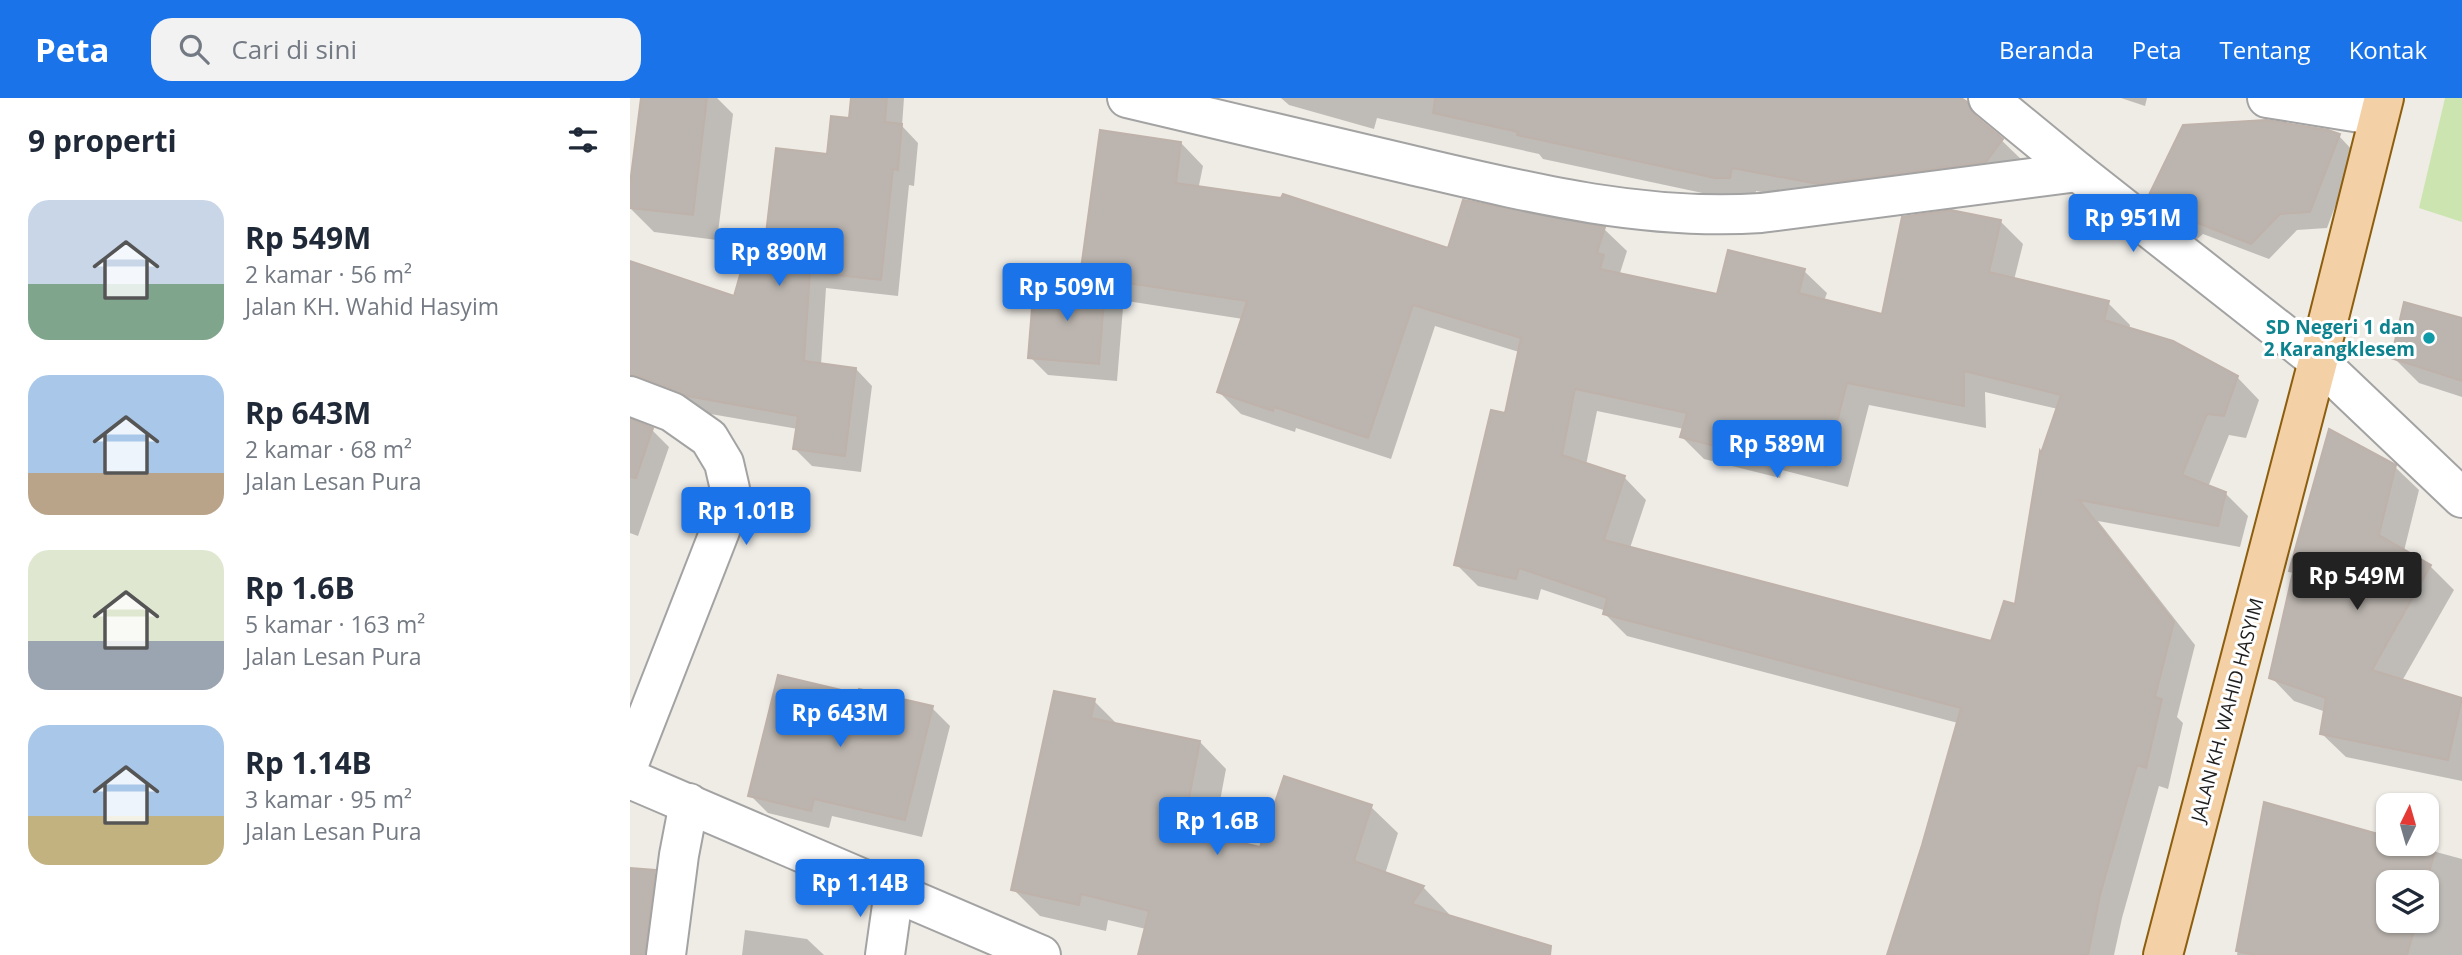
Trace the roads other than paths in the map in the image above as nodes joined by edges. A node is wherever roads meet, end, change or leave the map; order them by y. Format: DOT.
graph roads {
  1 [pos="1127,98"];
  2 [pos="1987,98"];
  3 [pos="2267,98"];
  4 [pos="2381,107"];
  5 [pos="2078,172"];
  6 [pos="2318,360"];
  7 [pos="630,396"];
  8 [pos="2462,498"];
  9 [pos="630,761"];
  10 [pos="630,779"];
  11 [pos="689,803"];
  12 [pos="894,891"];
  13 [pos="666,955"];
  14 [pos="885,955"];
  15 [pos="1041,955"];
  16 [pos="2163,955"];
  1 -- 5 [label="street"];
  2 -- 5 [label="street"];
  3 -- 4 [label="street"];
  4 -- 6 [label="main road, JALAN KH. WAHID HASYIM"];
  5 -- 6 [label="street"];
  6 -- 8 [label="street"];
  6 -- 16 [label="main road, JALAN KH. WAHID HASYIM"];
  7 -- 9 [label="street"];
  10 -- 11 [label="street"];
  11 -- 12 [label="street"];
  11 -- 13 [label="street"];
  12 -- 14 [label="street"];
  12 -- 15 [label="street"];
}
